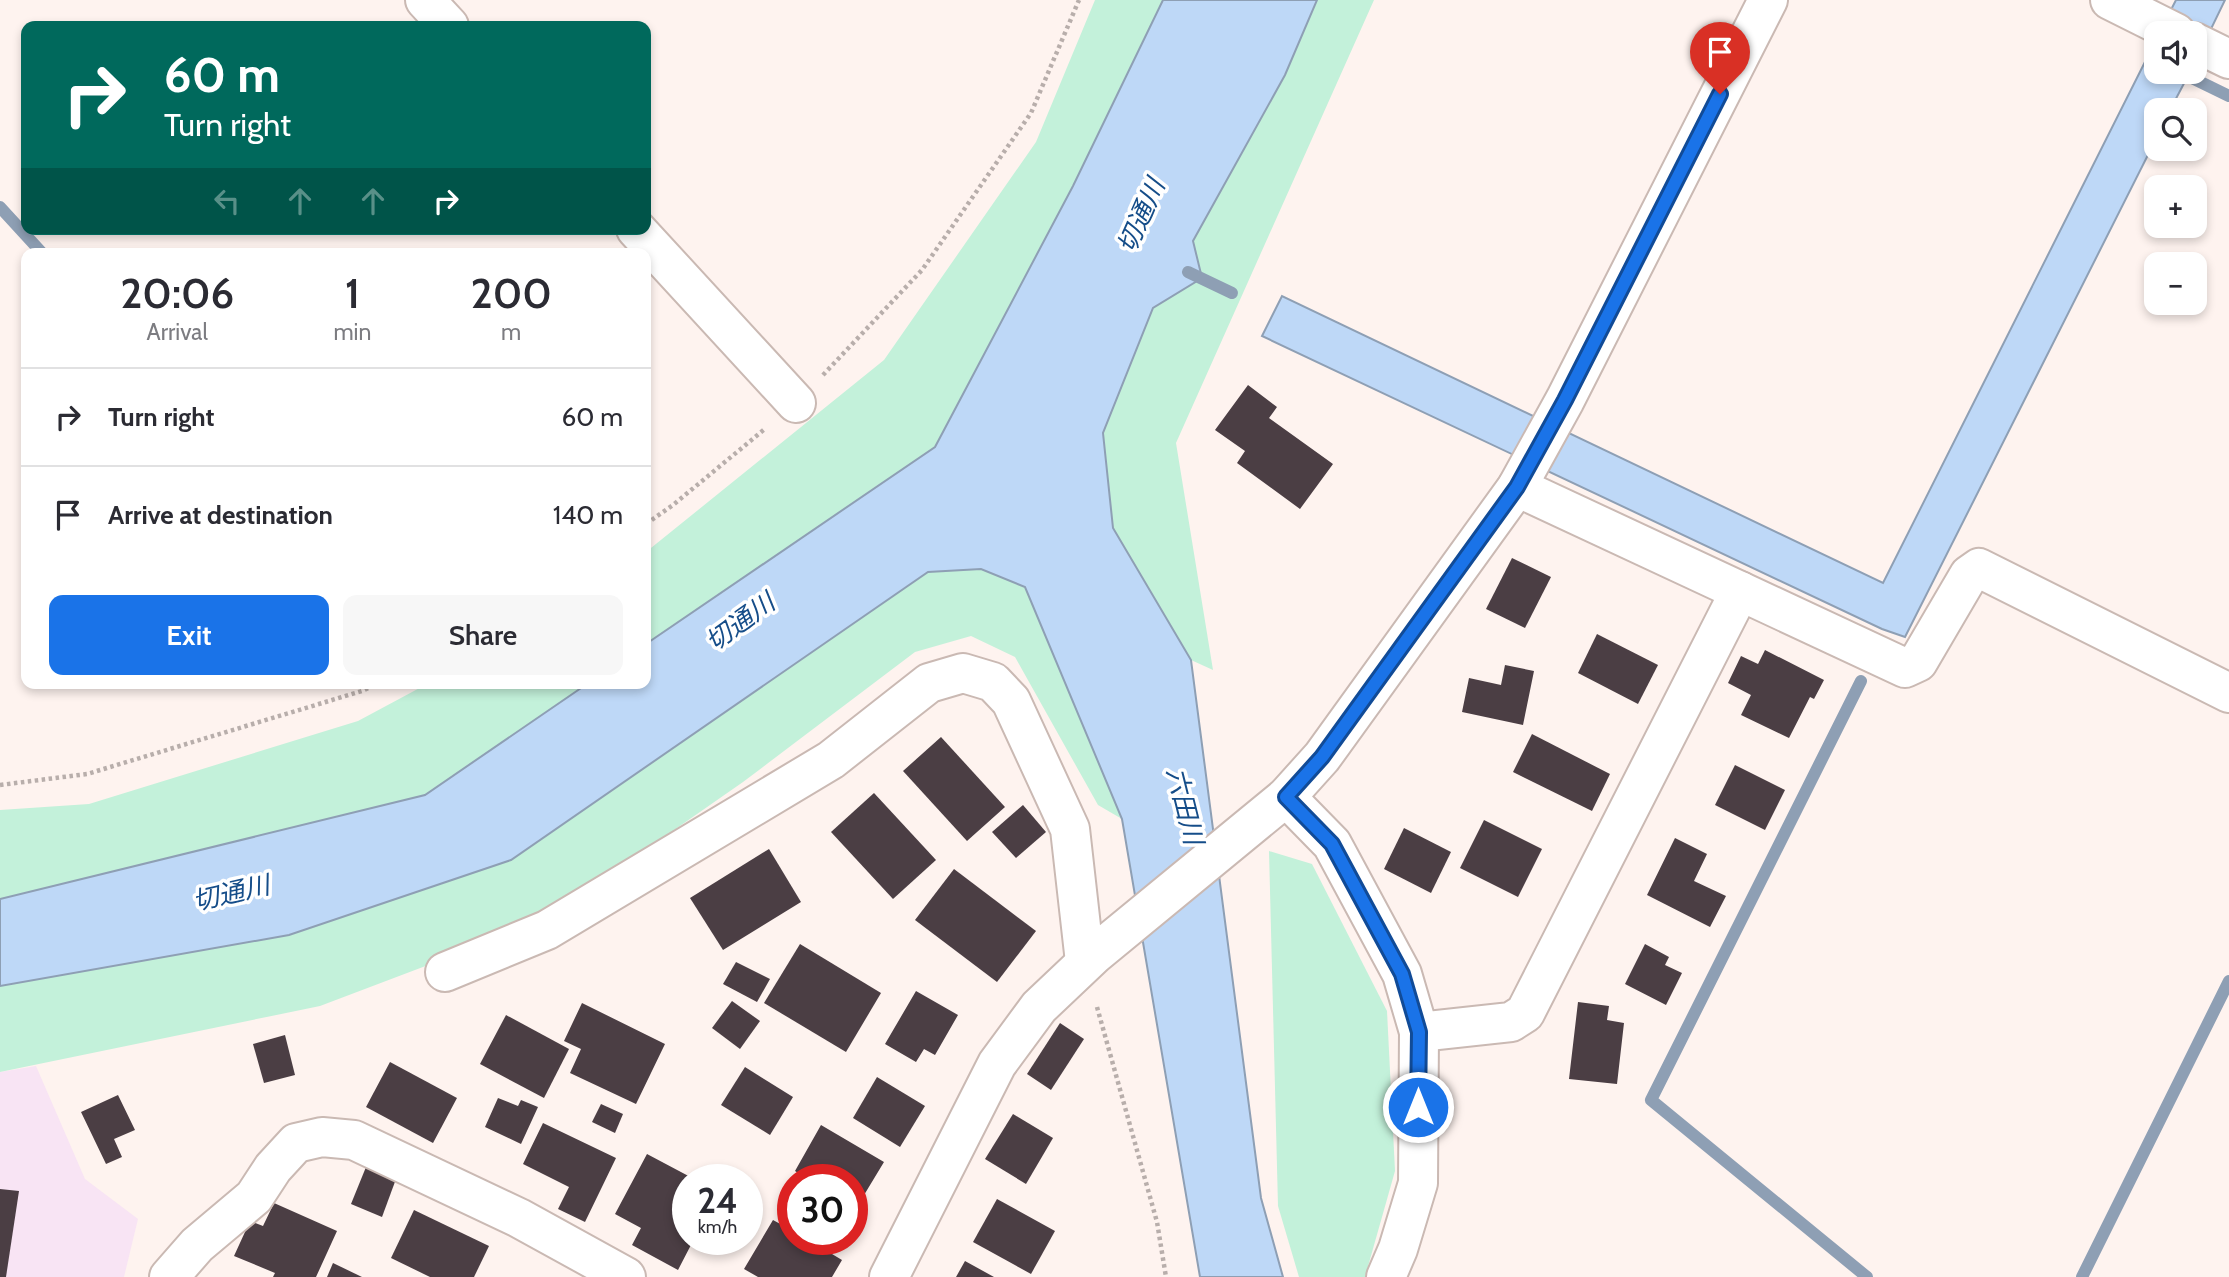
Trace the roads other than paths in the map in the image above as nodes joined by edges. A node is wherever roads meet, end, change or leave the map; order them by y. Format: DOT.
graph roads {
  1 [pos="425,0"];
  2 [pos="1768,0"];
  3 [pos="2110,0"];
  4 [pos="444,21"];
  5 [pos="2152,21"];
  6 [pos="642,235"];
  7 [pos="796,403"];
  8 [pos="1521,480"];
  9 [pos="1740,590"];
  10 [pos="2229,693"];
  11 [pos="1274,807"];
  12 [pos="1090,958"];
  13 [pos="445,972"];
  14 [pos="1419,1032"];
  15 [pos="169,1277"];
  16 [pos="626,1277"];
  17 [pos="890,1277"];
  18 [pos="1386,1277"];
  1 -- 4 [label="street"];
  2 -- 8 [label="street"];
  3 -- 5 [label="street"];
  6 -- 7 [label="street"];
  8 -- 9 [label="street"];
  8 -- 11 [label="street"];
  9 -- 10 [label="street"];
  9 -- 14 [label="street"];
  11 -- 12 [label="street"];
  11 -- 14 [label="street"];
  12 -- 13 [label="street"];
  12 -- 17 [label="street"];
  14 -- 18 [label="street"];
  15 -- 16 [label="street"];
}
